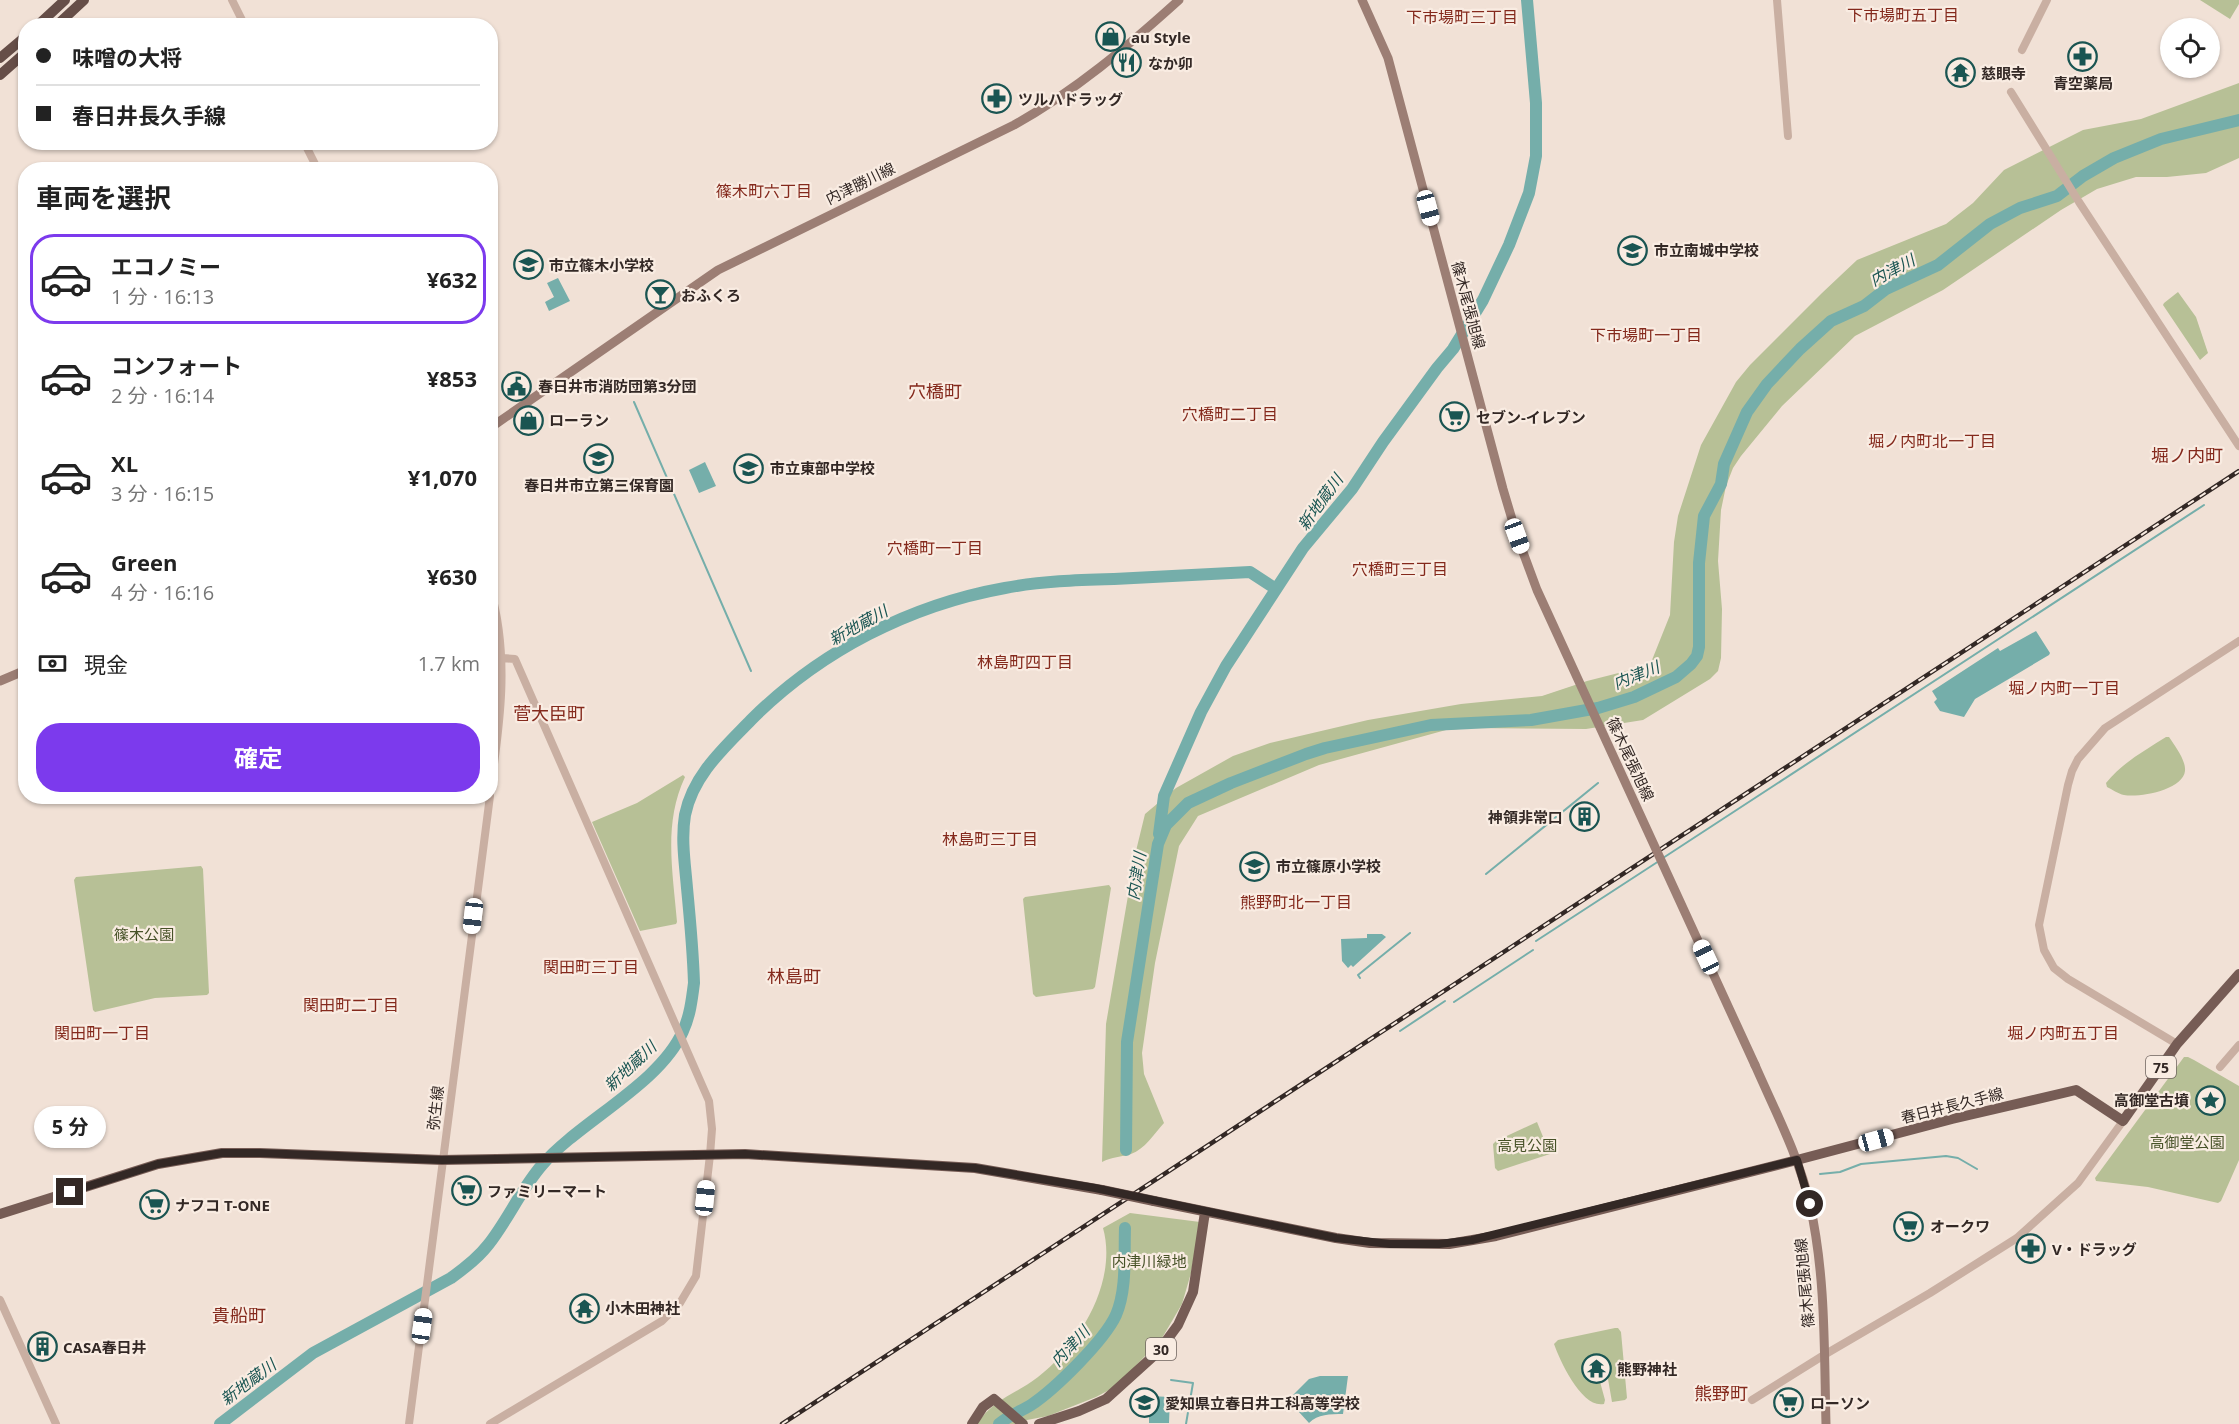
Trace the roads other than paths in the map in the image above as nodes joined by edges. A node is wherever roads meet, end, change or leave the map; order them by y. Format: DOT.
graph roads {
  1 [pos="65,0"];
  2 [pos="84,0"];
  3 [pos="232,0"];
  4 [pos="1179,0"];
  5 [pos="1362,0"];
  6 [pos="1777,0"];
  7 [pos="2047,0"];
  8 [pos="46,18"];
  9 [pos="65,18"];
  10 [pos="240,18"];
  11 [pos="18,43"];
  12 [pos="2022,50"];
  13 [pos="0,58"];
  14 [pos="18,59"];
  15 [pos="0,75"];
  16 [pos="2011,92"];
  17 [pos="1788,136"];
  18 [pos="498,422"];
  19 [pos="2239,447"];
  20 [pos="498,630"];
  21 [pos="2239,641"];
  22 [pos="502,658"];
  23 [pos="18,673"];
  24 [pos="0,681"];
  25 [pos="498,730"];
  26 [pos="489,804"];
  27 [pos="2239,974"];
  28 [pos="2177,1044"];
  29 [pos="2239,1045"];
  30 [pos="2220,1068"];
  31 [pos="2122,1121"];
  32 [pos="710,1155"];
  33 [pos="442,1160"];
  34 [pos="1797,1160"];
  35 [pos="1205,1212"];
  36 [pos="0,1214"];
  37 [pos="0,1300"];
  38 [pos="1824,1355"];
  39 [pos="1752,1400"];
  40 [pos="56,1424"];
  41 [pos="409,1424"];
  42 [pos="490,1424"];
  43 [pos="972,1424"];
  44 [pos="1023,1424"];
  45 [pos="1039,1424"];
  46 [pos="1826,1424"];
  1 -- 8 [label="highway"];
  2 -- 9 [label="highway"];
  3 -- 10 [label="street"];
  4 -- 18 [label="main road, 内津勝川線"];
  5 -- 34 [label="main road, 篠木尾張旭線, bridge"];
  6 -- 17 [label="street"];
  7 -- 12 [label="street"];
  11 -- 13 [label="highway"];
  14 -- 15 [label="highway"];
  16 -- 19 [label="street"];
  20 -- 22 [label="street"];
  21 -- 28 [label="street"];
  22 -- 25 [label="street"];
  22 -- 32 [label="street"];
  23 -- 24 [label="main road"];
  26 -- 33 [label="street, 弥生線"];
  27 -- 28 [label="main road, 75"];
  28 -- 31 [label="main road, 75"];
  29 -- 30 [label="street"];
  31 -- 34 [label="main road, 春日井長久手線"];
  31 -- 38 [label="street"];
  32 -- 33 [label="main road, 春日井長久手線"];
  32 -- 35 [label="main road, 春日井長久手線, bridge"];
  32 -- 42 [label="street"];
  33 -- 36 [label="main road, 春日井長久手線"];
  33 -- 41 [label="street, 弥生線"];
  34 -- 35 [label="main road, 春日井長久手線"];
  34 -- 38 [label="main road, 篠木尾張旭線"];
  35 -- 45 [label="main road, 30"];
  37 -- 40 [label="street"];
  38 -- 39 [label="street"];
  38 -- 46 [label="main road, 篠木尾張旭線"];
  43 -- 44 [label="main road"];
}
